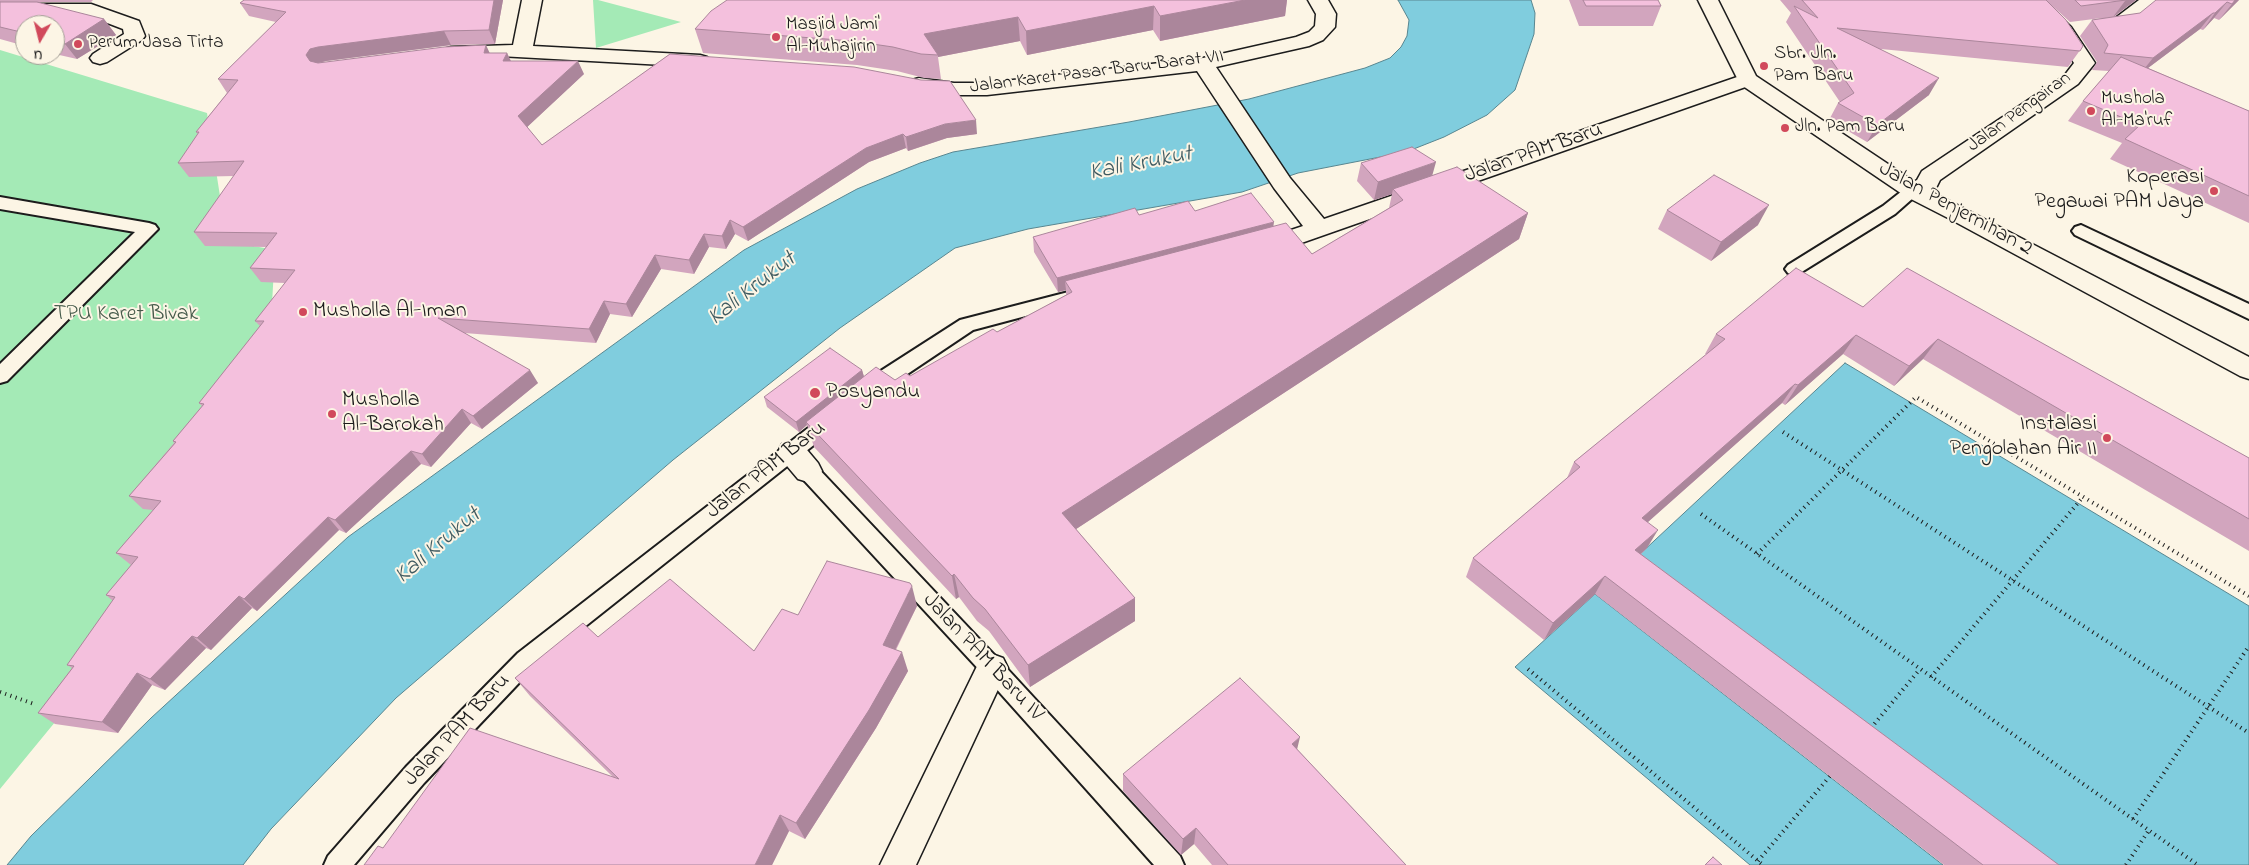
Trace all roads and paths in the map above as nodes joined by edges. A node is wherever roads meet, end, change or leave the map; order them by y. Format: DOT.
graph roads {
  1 [pos="532,0"];
  2 [pos="1318,0"];
  3 [pos="1708,0"];
  4 [pos="2032,0"];
  5 [pos="2152,0"];
  6 [pos="98,5"];
  7 [pos="0,10"];
  8 [pos="2064,32"];
  9 [pos="701,40"];
  10 [pos="522,51"];
  11 [pos="433,56"];
  12 [pos="100,58"];
  13 [pos="683,60"];
  14 [pos="722,63"];
  15 [pos="1202,64"];
  16 [pos="897,79"];
  17 [pos="1747,80"];
  18 [pos="1913,191"];
  19 [pos="0,203"];
  20 [pos="1319,229"];
  21 [pos="2081,231"];
  22 [pos="1281,242"];
  23 [pos="1794,269"];
  24 [pos="1100,290"];
  25 [pos="2249,312"];
  26 [pos="2249,369"];
  27 [pos="0,376"];
  28 [pos="1783,432"];
  29 [pos="800,461"];
  30 [pos="1842,470"];
  31 [pos="2083,497"];
  32 [pos="1701,514"];
  33 [pos="1757,554"];
  34 [pos="2012,580"];
  35 [pos="2249,596"];
  36 [pos="2249,646"];
  37 [pos="992,668"];
  38 [pos="1528,668"];
  39 [pos="1920,669"];
  40 [pos="1931,677"];
  41 [pos="0,692"];
  42 [pos="34,704"];
  43 [pos="2208,707"];
  44 [pos="1870,729"];
  45 [pos="2249,733"];
  46 [pos="1830,776"];
  47 [pos="2133,819"];
  48 [pos="2149,830"];
  49 [pos="1758,861"];
  50 [pos="337,865"];
  51 [pos="898,865"];
  52 [pos="1171,865"];
  53 [pos="1763,865"];
  54 [pos="2126,865"];
  55 [pos="2198,865"];
  1 -- 10 [label="street"];
  2 -- 15 [label="street, Jalan Karet Pasar Baru Barat VII"];
  3 -- 17 [label="street"];
  4 -- 8 [label="street, Jalan Pengairan"];
  5 -- 8 [label="street"];
  6 -- 7 [label="street"];
  6 -- 12 [label="street"];
  8 -- 18 [label="street, Jalan Pengairan"];
  9 -- 13 [label="street"];
  10 -- 11 [label="street"];
  10 -- 13 [label="street"];
  13 -- 14 [label="street"];
  15 -- 16 [label="street, Jalan Karet Pasar Baru Barat VII"];
  15 -- 20 [label="street"];
  17 -- 18 [label="street, Jalan Penjernihan 2"];
  17 -- 20 [label="street, Jalan PAM Baru"];
  18 -- 23 [label="lane"];
  18 -- 26 [label="street, Jalan Penjernihan 2"];
  19 -- 27 [label="lane"];
  20 -- 22 [label="street, Jalan PAM Baru"];
  21 -- 25 [label="lane"];
  24 -- 29 [label="lane, Jalan PAM Baru"];
  28 -- 30 [label="path"];
  29 -- 37 [label="lane, Jalan PAM Baru IV"];
  29 -- 50 [label="lane, Jalan PAM Baru"];
  30 -- 31 [label="path"];
  30 -- 33 [label="path"];
  30 -- 34 [label="path"];
  31 -- 34 [label="path"];
  31 -- 35 [label="path"];
  32 -- 33 [label="path"];
  33 -- 39 [label="path"];
  34 -- 40 [label="path"];
  34 -- 43 [label="path"];
  36 -- 43 [label="path"];
  37 -- 51 [label="street"];
  37 -- 52 [label="lane, Jalan PAM Baru IV"];
  38 -- 49 [label="path"];
  39 -- 40 [label="path"];
  39 -- 44 [label="path"];
  40 -- 47 [label="path"];
  41 -- 42 [label="path"];
  43 -- 45 [label="path"];
  43 -- 47 [label="path"];
  46 -- 49 [label="path"];
  47 -- 48 [label="path"];
  48 -- 54 [label="path"];
  48 -- 55 [label="path"];
  49 -- 53 [label="path"];
}
